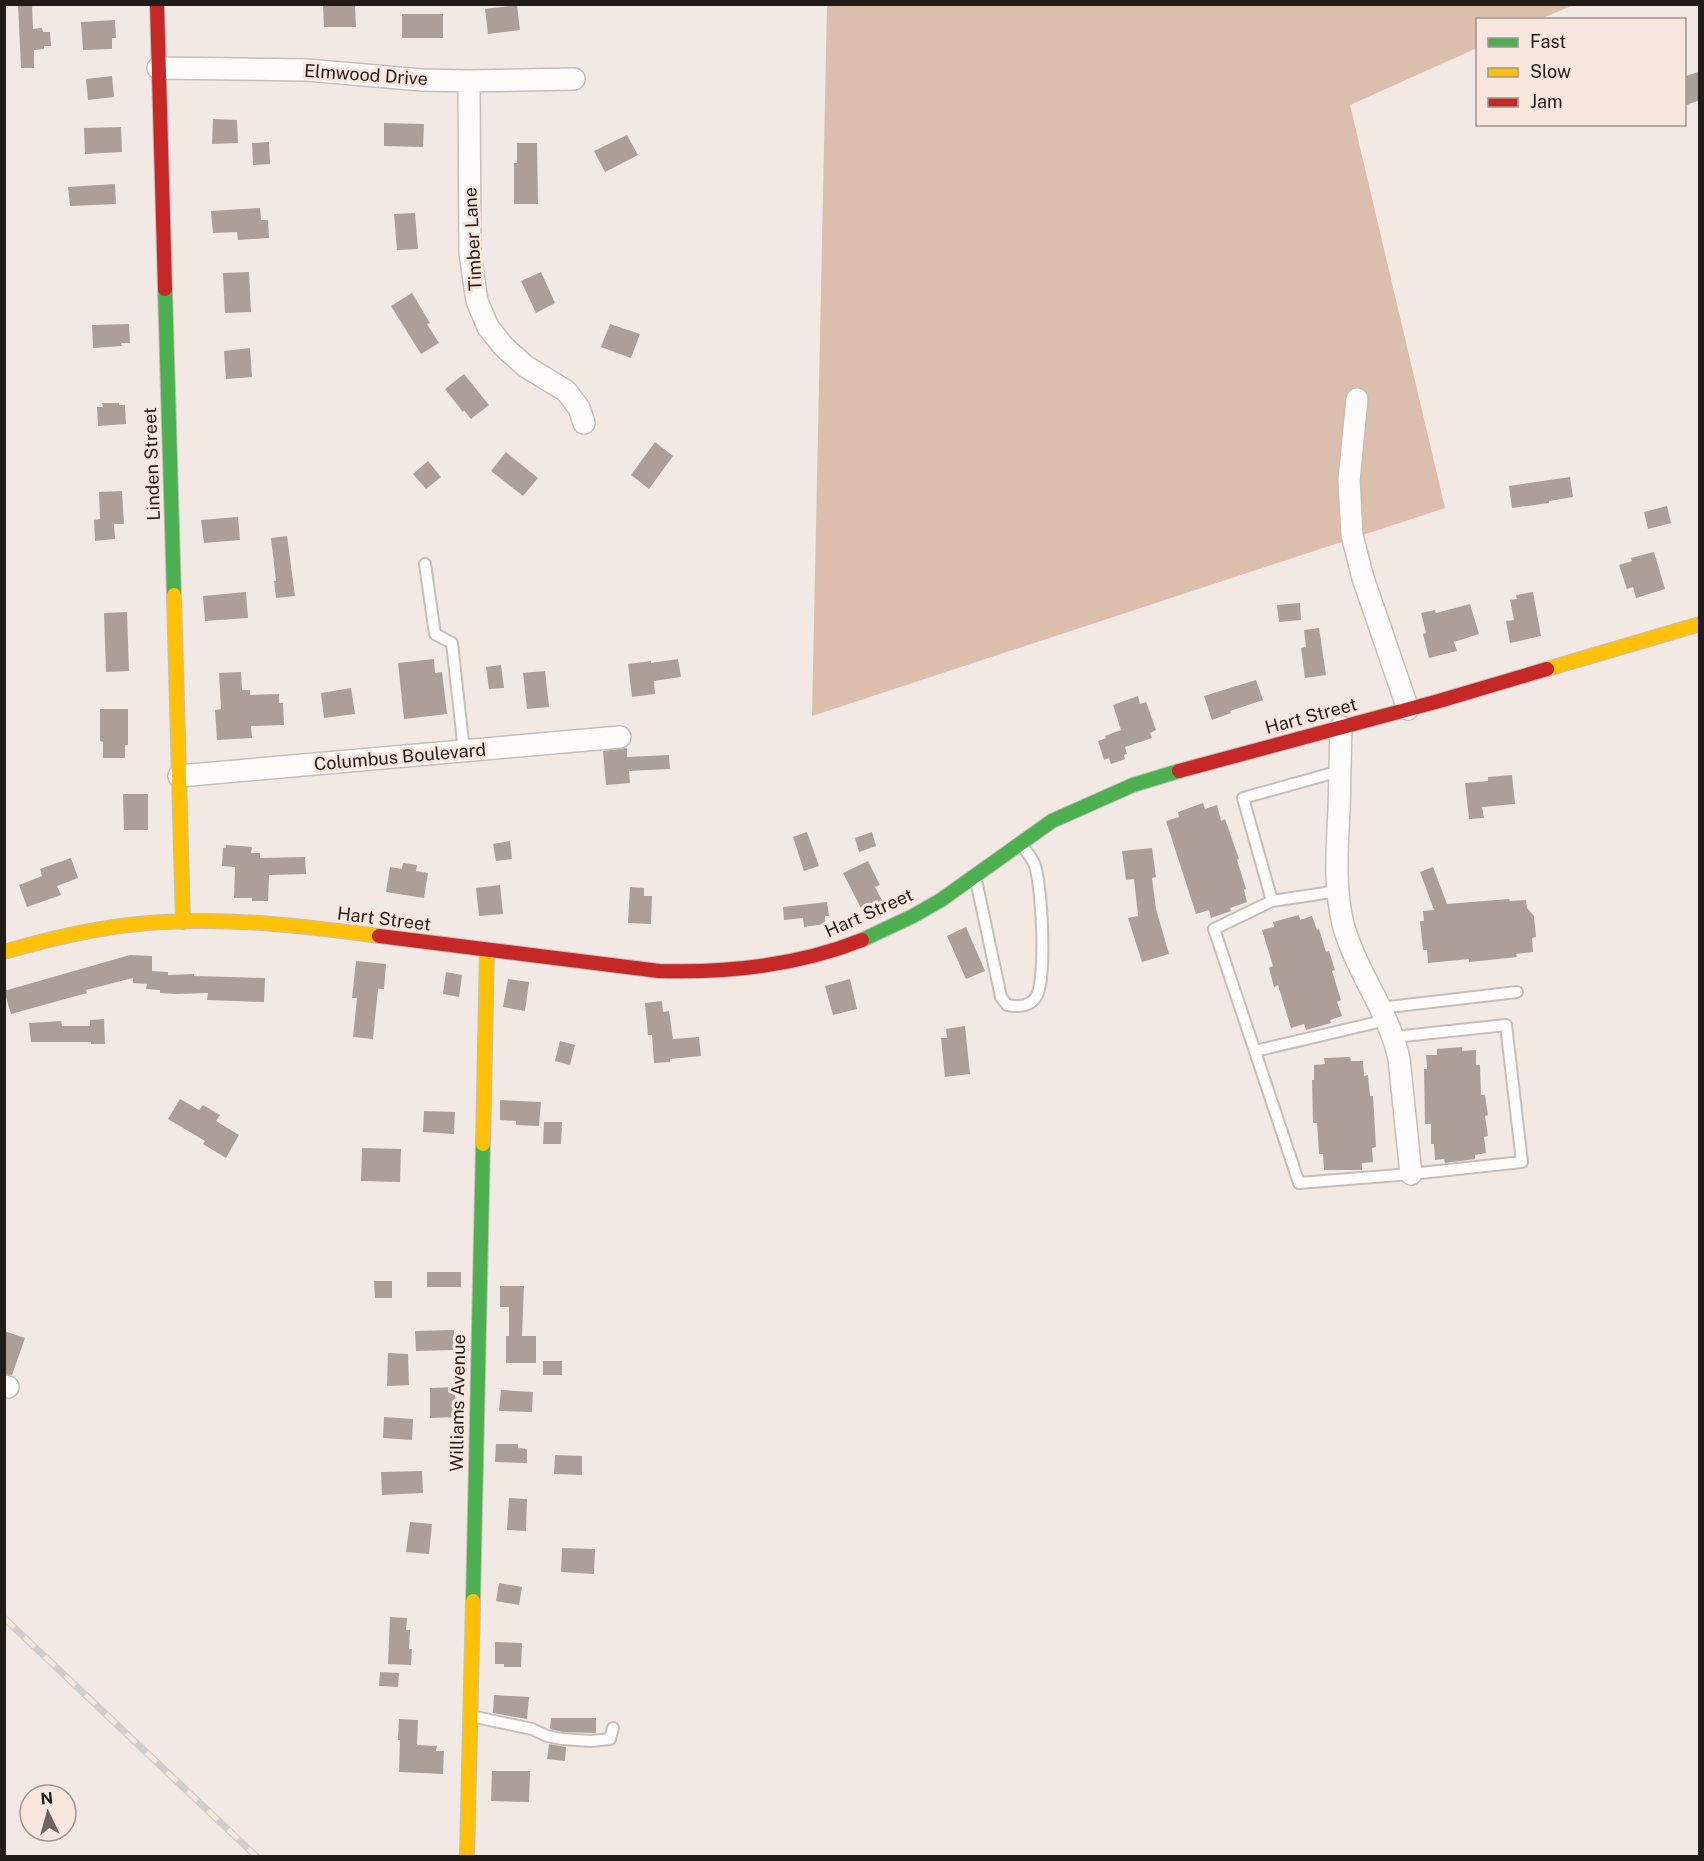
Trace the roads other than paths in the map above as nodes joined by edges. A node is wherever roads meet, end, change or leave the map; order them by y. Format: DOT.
graph roads {
  1 [pos="157,4"];
  2 [pos="158,68"];
  3 [pos="574,79"];
  4 [pos="469,81"];
  5 [pos="1358,399"];
  6 [pos="584,423"];
  7 [pos="425,564"];
  8 [pos="1700,624"];
  9 [pos="1408,709"];
  10 [pos="1341,727"];
  11 [pos="620,736"];
  12 [pos="464,751"];
  13 [pos="1340,771"];
  14 [pos="179,776"];
  15 [pos="1021,844"];
  16 [pos="975,876"];
  17 [pos="1338,891"];
  18 [pos="1272,901"];
  19 [pos="183,922"];
  20 [pos="487,950"];
  21 [pos="4,952"];
  22 [pos="1517,992"];
  23 [pos="1387,1022"];
  24 [pos="1255,1051"];
  25 [pos="1411,1174"];
  26 [pos="470,1716"];
  27 [pos="613,1728"];
  28 [pos="467,1857"];
  1 -- 2 [label="street, Linden Street"];
  2 -- 4 [label="street, Elmwood Drive"];
  2 -- 14 [label="street, Linden Street"];
  3 -- 4 [label="street, Elmwood Drive"];
  4 -- 6 [label="street, Timber Lane"];
  5 -- 9 [label="street"];
  7 -- 12 [label="lane"];
  8 -- 9 [label="street, Hart Street"];
  9 -- 10 [label="street, Hart Street"];
  10 -- 13 [label="street"];
  10 -- 15 [label="street, Hart Street"];
  11 -- 12 [label="street, Columbus Boulevard"];
  12 -- 14 [label="street, Columbus Boulevard"];
  13 -- 17 [label="street"];
  13 -- 18 [label="lane"];
  14 -- 19 [label="street, Linden Street"];
  15 -- 16 [label="street, Hart Street"];
  15 -- 16 [label="lane"];
  16 -- 20 [label="street, Hart Street"];
  17 -- 18 [label="lane"];
  17 -- 23 [label="street"];
  18 -- 24 [label="lane"];
  19 -- 20 [label="street, Hart Street"];
  19 -- 21 [label="street, Hart Street"];
  20 -- 26 [label="street, Williams Avenue"];
  22 -- 23 [label="lane"];
  23 -- 24 [label="lane"];
  23 -- 25 [label="street"];
  23 -- 25 [label="lane"];
  24 -- 25 [label="lane"];
  26 -- 27 [label="lane"];
  26 -- 28 [label="street, Williams Avenue"];
}
